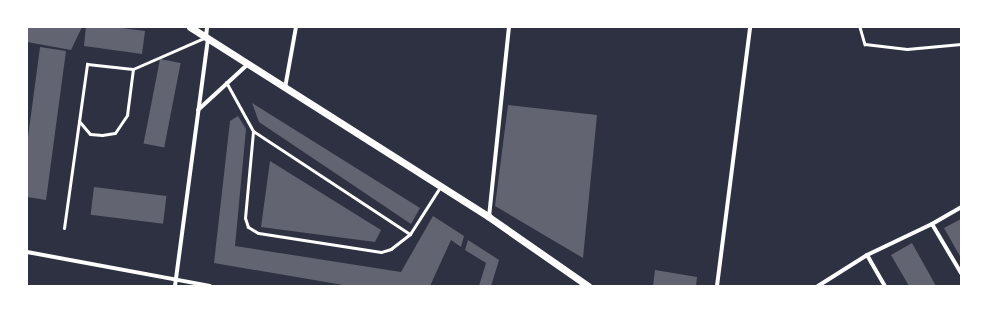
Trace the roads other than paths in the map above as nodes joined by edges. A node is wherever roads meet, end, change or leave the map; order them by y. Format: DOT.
graph roads {
  1 [pos="190,27"];
  2 [pos="207,27"];
  3 [pos="296,27"];
  4 [pos="509,27"];
  5 [pos="750,27"];
  6 [pos="207,38"];
  7 [pos="248,64"];
  8 [pos="134,69"];
  9 [pos="226,82"];
  10 [pos="285,88"];
  11 [pos="197,110"];
  12 [pos="79,121"];
  13 [pos="253,131"];
  14 [pos="441,186"];
  15 [pos="961,207"];
  16 [pos="489,217"];
  17 [pos="932,224"];
  18 [pos="64,228"];
  19 [pos="410,234"];
  20 [pos="27,252"];
  21 [pos="867,255"];
  22 [pos="961,273"];
  23 [pos="175,280"];
  24 [pos="175,286"];
  25 [pos="210,286"];
  26 [pos="588,286"];
  27 [pos="717,286"];
  28 [pos="818,286"];
  29 [pos="885,286"];
  1 -- 6 [label="street"];
  2 -- 6 [label="street"];
  3 -- 10 [label="street"];
  4 -- 16 [label="street"];
  5 -- 27 [label="street"];
  6 -- 7 [label="street"];
  6 -- 8 [label="lane"];
  6 -- 11 [label="street"];
  7 -- 9 [label="street"];
  7 -- 10 [label="street"];
  8 -- 12 [label="lane"];
  8 -- 12 [label="lane"];
  9 -- 11 [label="street"];
  9 -- 13 [label="lane"];
  10 -- 14 [label="street"];
  11 -- 23 [label="street"];
  12 -- 18 [label="lane"];
  13 -- 19 [label="lane"];
  13 -- 19 [label="lane"];
  14 -- 16 [label="street"];
  14 -- 19 [label="lane"];
  15 -- 17 [label="street"];
  16 -- 26 [label="street"];
  17 -- 21 [label="street"];
  17 -- 22 [label="street"];
  20 -- 23 [label="street"];
  21 -- 28 [label="street"];
  21 -- 29 [label="street"];
  23 -- 24 [label="street"];
  23 -- 25 [label="street"];
}
